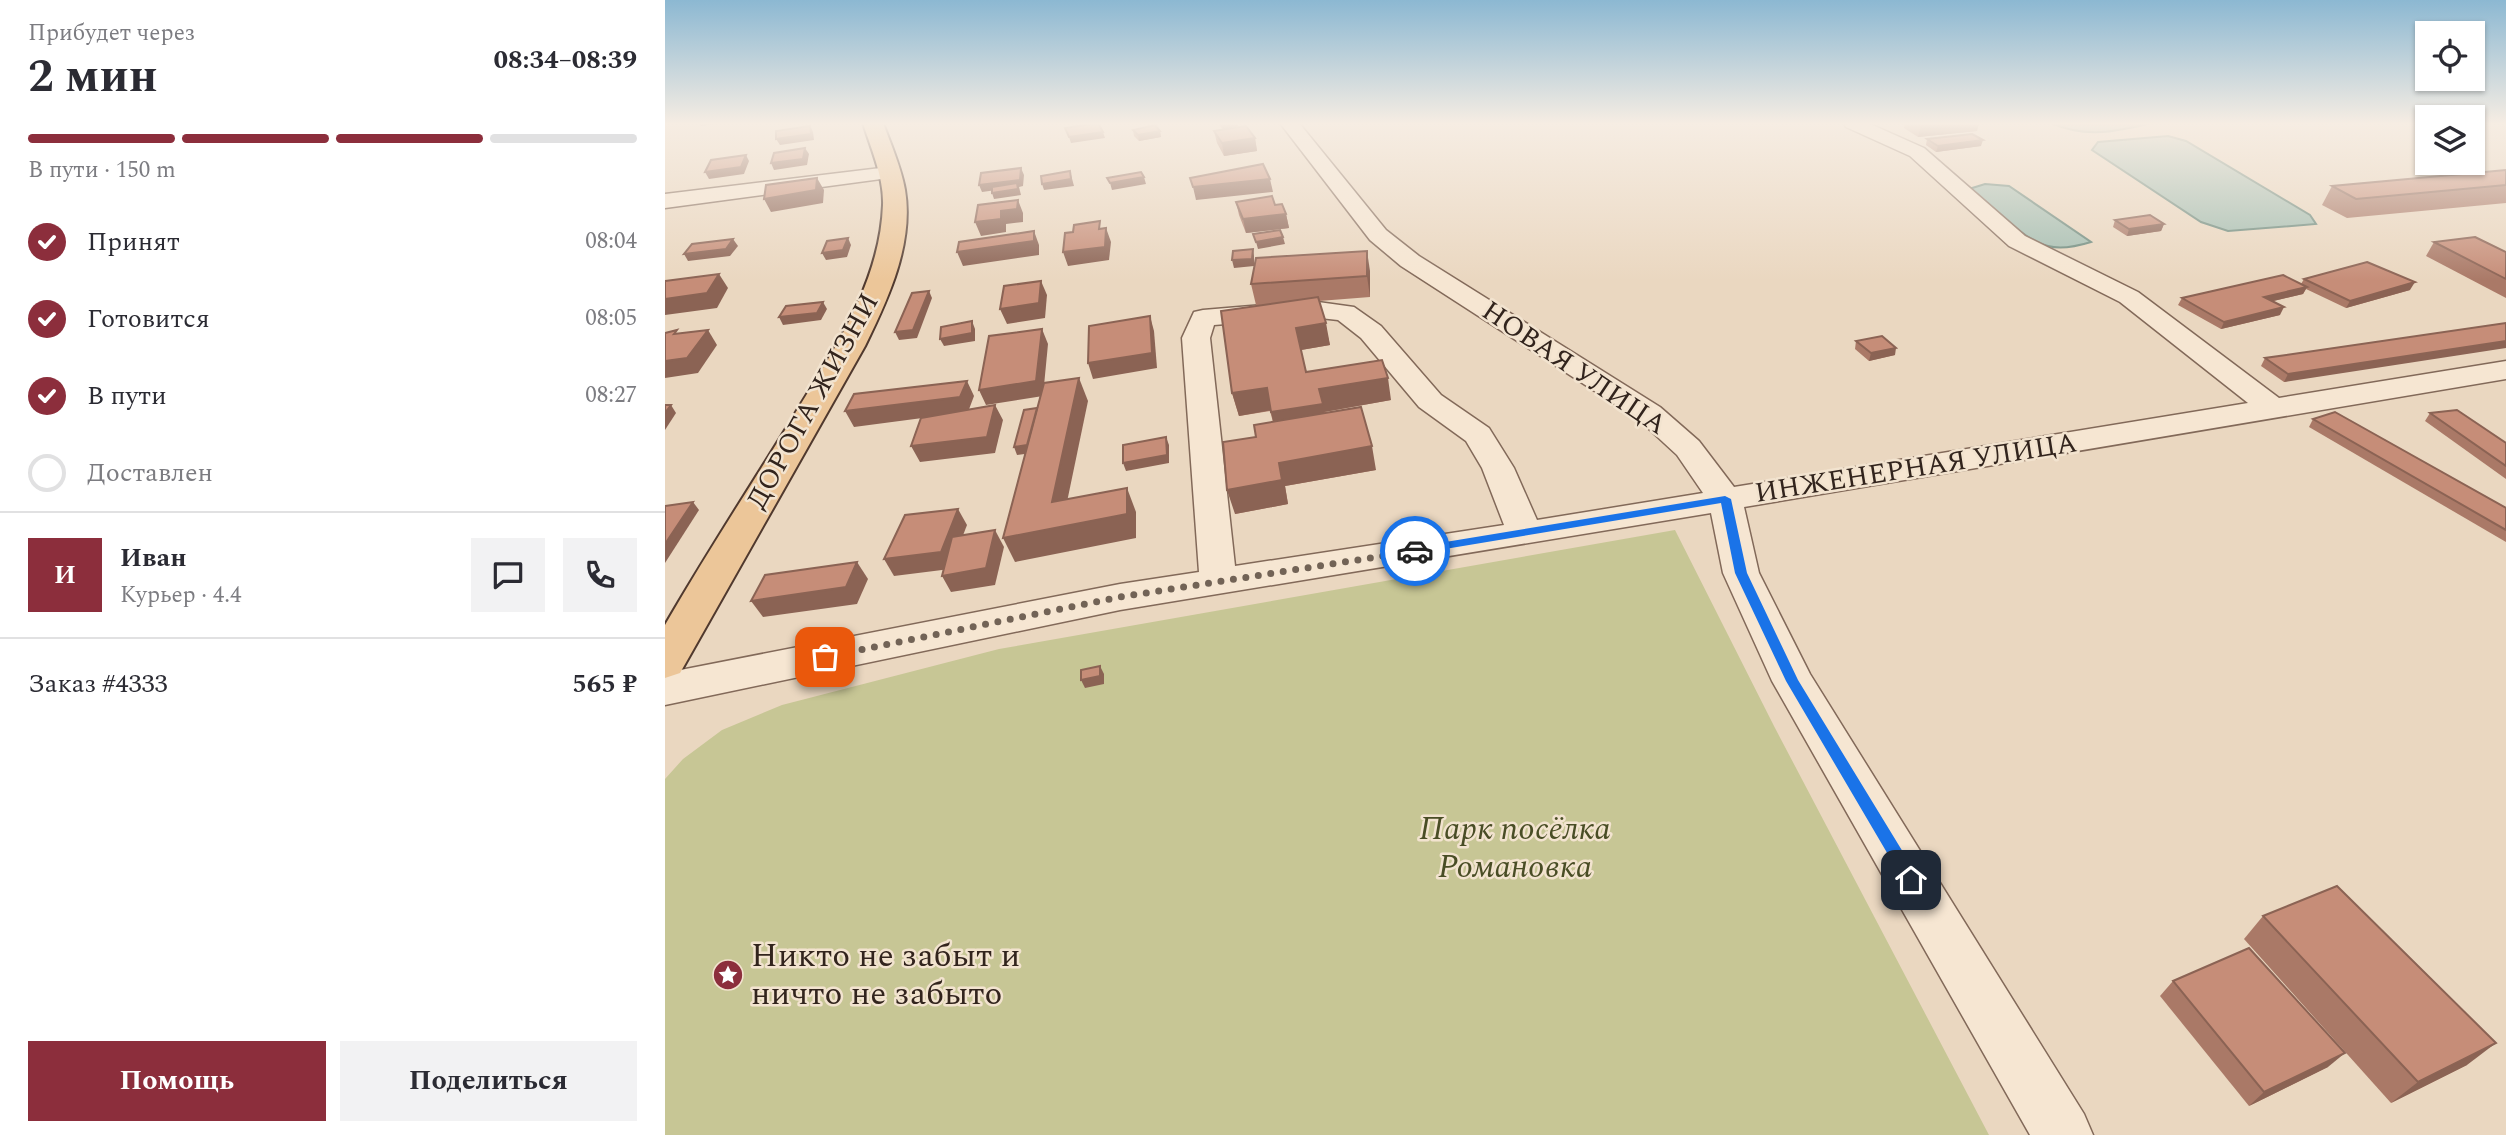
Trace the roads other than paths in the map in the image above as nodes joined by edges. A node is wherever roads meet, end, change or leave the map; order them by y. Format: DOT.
graph roads {
  1 [pos="865,176"];
  2 [pos="890,176"];
  3 [pos="1332,176"];
  4 [pos="1944,176"];
  5 [pos="665,201"];
  6 [pos="2496,379"];
  7 [pos="2274,409"];
  8 [pos="1725,499"];
  9 [pos="1525,533"];
  10 [pos="1218,582"];
  11 [pos="665,662"];
  12 [pos="665,689"];
  13 [pos="2063,1135"];
  1 -- 5 [label="street"];
  2 -- 11 [label="main road, ДОРОГА ЖИЗНИ"];
  3 -- 8 [label="street, НОВАЯ УЛИЦА"];
  4 -- 7 [label="street"];
  6 -- 7 [label="street, ИНЖЕНЕРНАЯ УЛИЦА"];
  7 -- 8 [label="street, ИНЖЕНЕРНАЯ УЛИЦА"];
  8 -- 9 [label="street, ИНЖЕНЕРНАЯ УЛИЦА"];
  8 -- 13 [label="street, НОВАЯ УЛИЦА"];
  9 -- 10 [label="street, ИНЖЕНЕРНАЯ УЛИЦА"];
  9 -- 10 [label="street"];
  10 -- 12 [label="street, ИНЖЕНЕРНАЯ УЛИЦА"];
}
